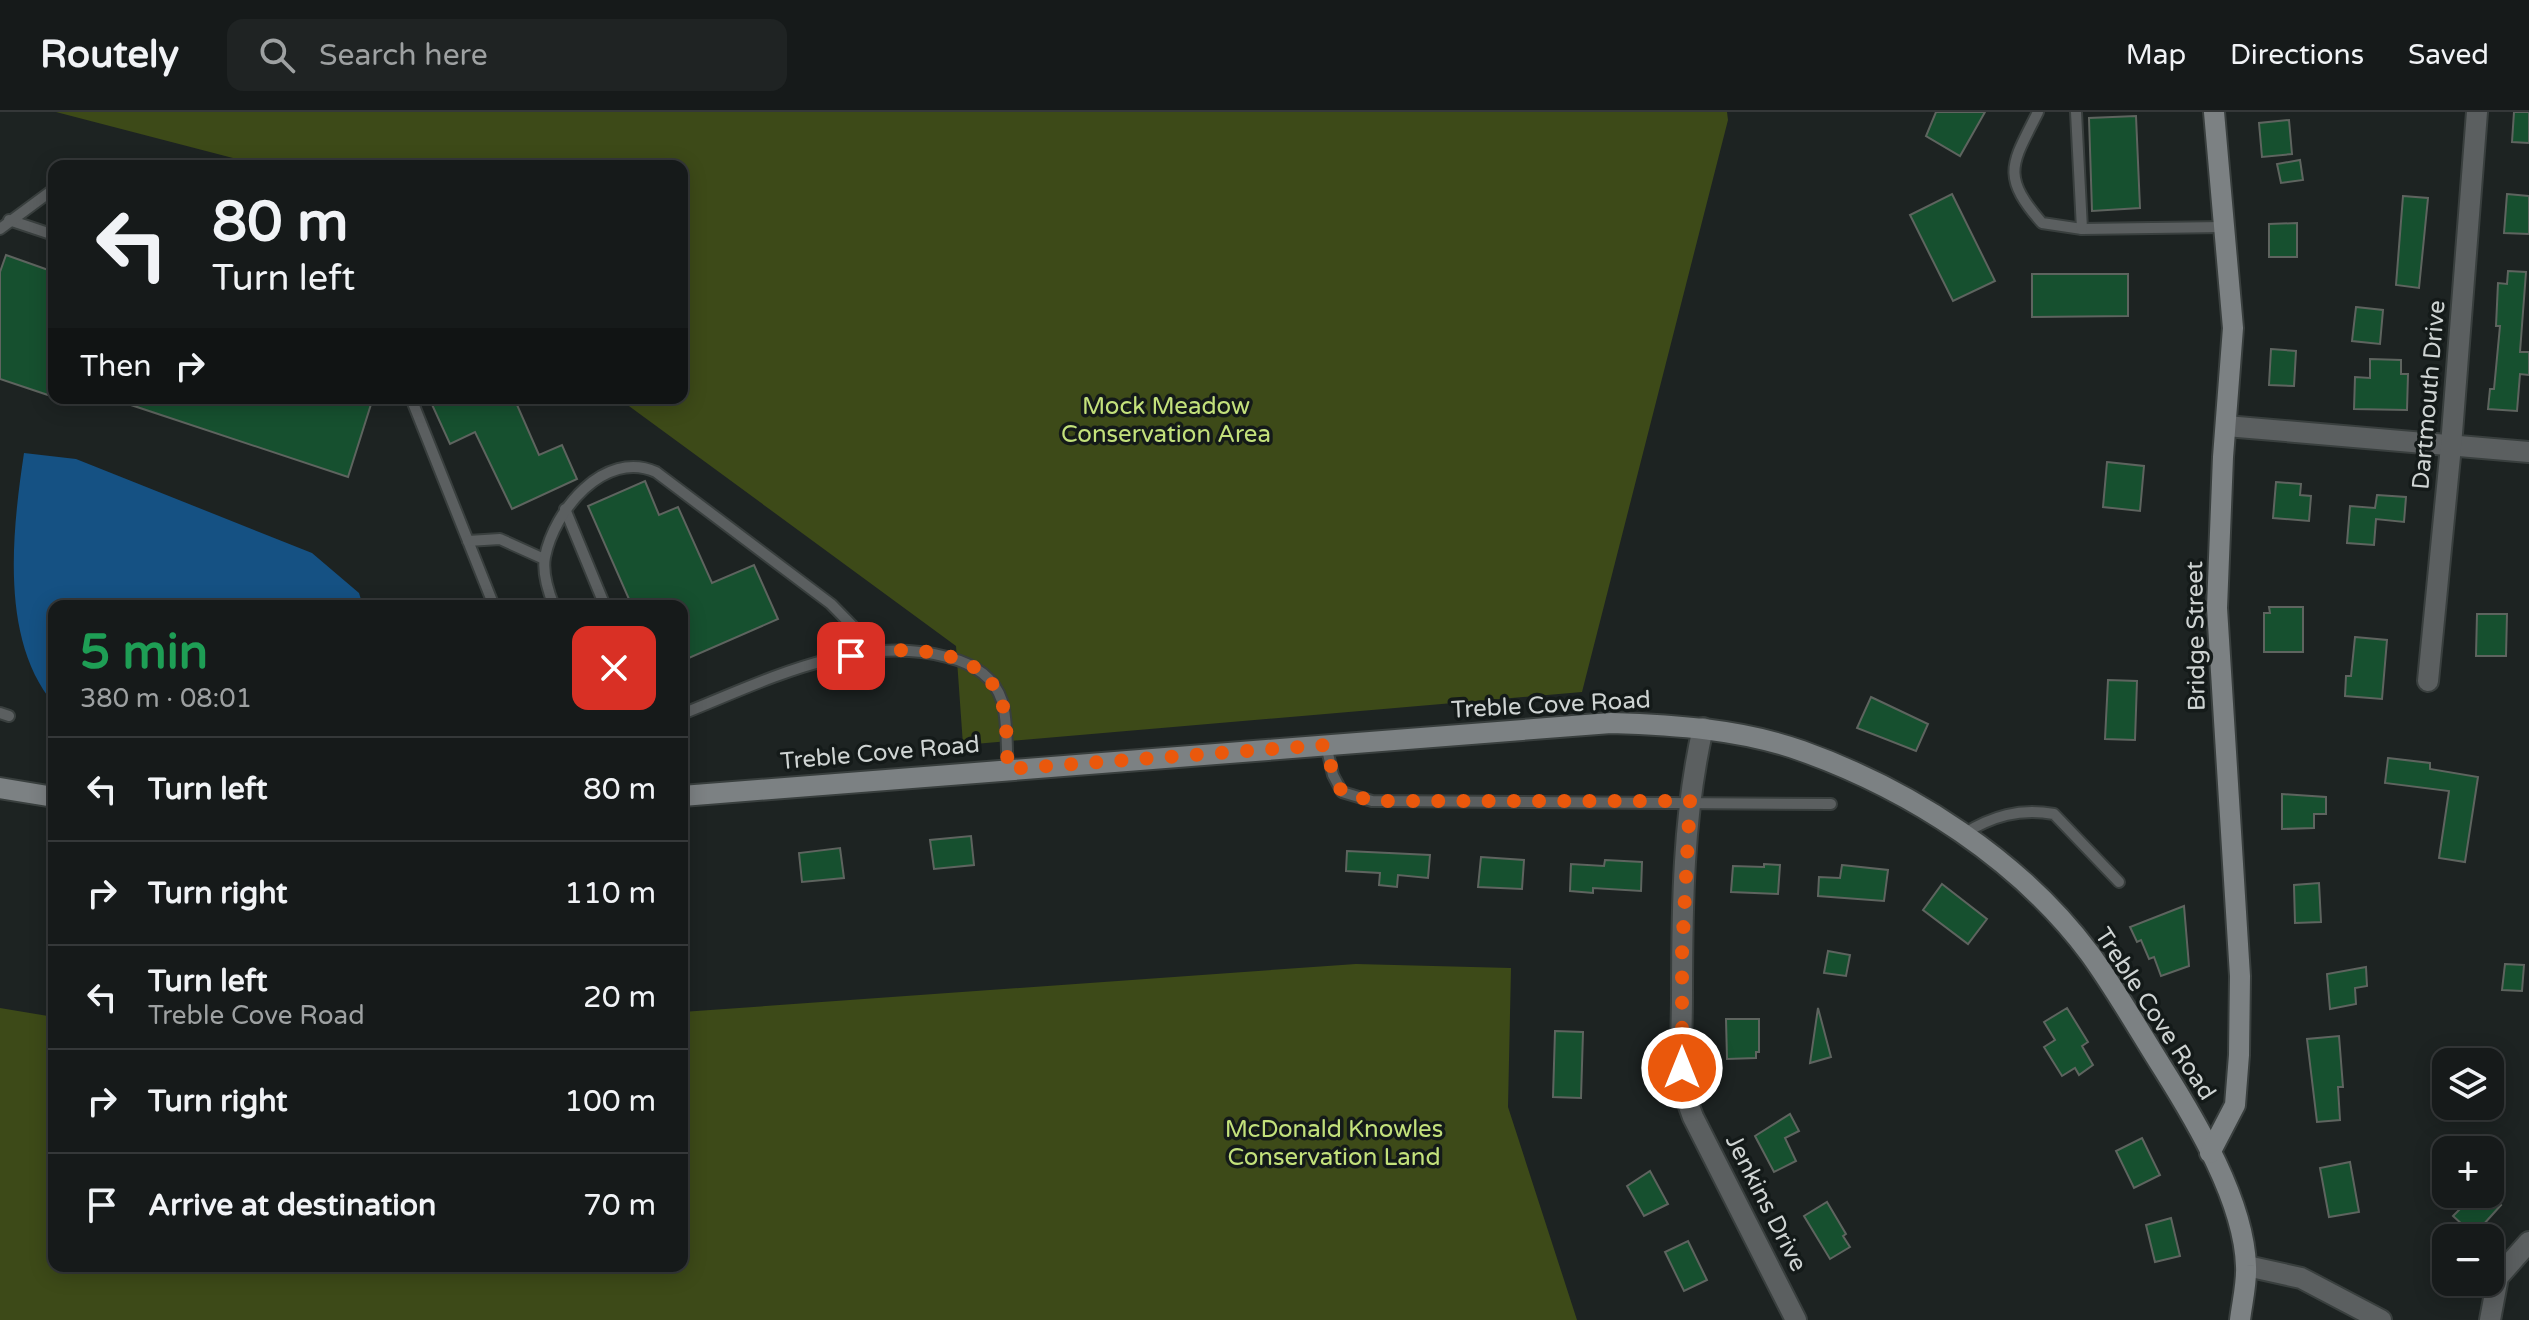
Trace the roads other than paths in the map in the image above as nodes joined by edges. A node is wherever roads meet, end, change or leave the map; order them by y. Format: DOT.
graph roads {
  1 [pos="2038,112"];
  2 [pos="2076,112"];
  3 [pos="2214,112"];
  4 [pos="2477,112"];
  5 [pos="48,193"];
  6 [pos="9,220"];
  7 [pos="2223,227"];
  8 [pos="0,229"];
  9 [pos="2082,229"];
  10 [pos="48,233"];
  11 [pos="413,404"];
  12 [pos="2226,426"];
  13 [pos="2451,446"];
  14 [pos="2529,452"];
  15 [pos="565,509"];
  16 [pos="468,541"];
  17 [pos="544,559"];
  18 [pos="492,600"];
  19 [pos="552,600"];
  20 [pos="603,600"];
  21 [pos="876,650"];
  22 [pos="2428,681"];
  23 [pos="688,712"];
  24 [pos="1703,728"];
  25 [pos="1326,745"];
  26 [pos="1008,769"];
  27 [pos="0,788"];
  28 [pos="48,796"];
  29 [pos="688,796"];
  30 [pos="1690,801"];
  31 [pos="1831,804"];
  32 [pos="1963,834"];
  33 [pos="2119,882"];
  34 [pos="2210,1153"];
  35 [pos="2529,1242"];
  36 [pos="2247,1266"];
  37 [pos="1796,1320"];
  38 [pos="2240,1320"];
  39 [pos="2381,1320"];
  40 [pos="2490,1320"];
  1 -- 9 [label="lane"];
  2 -- 9 [label="lane"];
  3 -- 7 [label="main road, Bridge Street"];
  4 -- 13 [label="street, Dartmouth Drive"];
  5 -- 6 [label="lane"];
  6 -- 8 [label="lane"];
  6 -- 10 [label="lane"];
  7 -- 9 [label="lane"];
  7 -- 12 [label="main road, Bridge Street"];
  11 -- 16 [label="lane"];
  12 -- 13 [label="street"];
  12 -- 34 [label="main road, Bridge Street"];
  13 -- 14 [label="street"];
  13 -- 22 [label="street, Dartmouth Drive"];
  15 -- 17 [label="lane"];
  15 -- 20 [label="lane"];
  15 -- 21 [label="lane"];
  16 -- 17 [label="lane"];
  16 -- 18 [label="lane"];
  17 -- 19 [label="lane"];
  21 -- 23 [label="lane"];
  21 -- 26 [label="lane"];
  24 -- 25 [label="main road, Treble Cove Road"];
  24 -- 30 [label="street, Jenkins Drive"];
  24 -- 32 [label="main road, Treble Cove Road"];
  25 -- 26 [label="main road, Treble Cove Road"];
  25 -- 30 [label="lane"];
  26 -- 29 [label="main road, Treble Cove Road"];
  27 -- 28 [label="main road"];
  30 -- 31 [label="lane"];
  30 -- 37 [label="street, Jenkins Drive"];
  32 -- 33 [label="lane"];
  32 -- 34 [label="main road, Treble Cove Road"];
  34 -- 36 [label="main road, Treble Cove Road"];
  35 -- 40 [label="street"];
  36 -- 38 [label="main road, Treble Cove Road"];
  36 -- 39 [label="street"];
}
